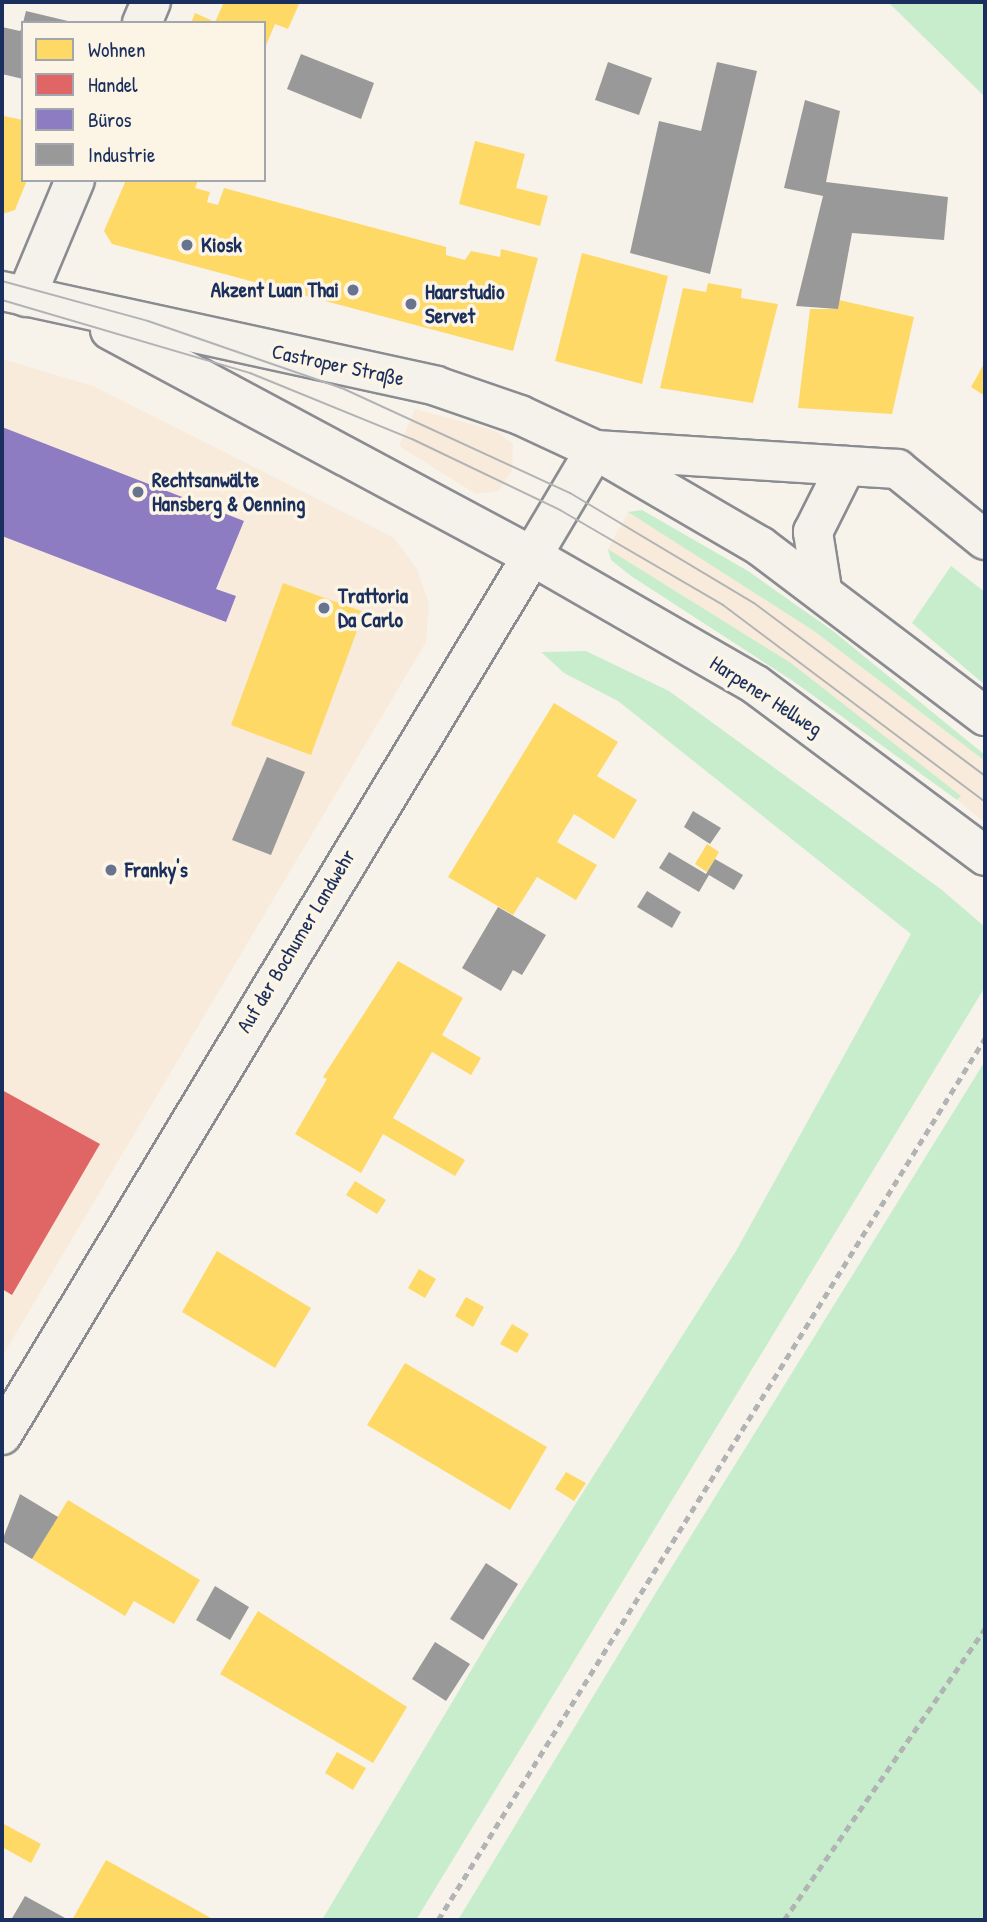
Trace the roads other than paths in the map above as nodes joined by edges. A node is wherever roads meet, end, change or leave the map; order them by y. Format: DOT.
graph roads {
  1 [pos="151,2"];
  2 [pos="143,21"];
  3 [pos="74,182"];
  4 [pos="14,294"];
  5 [pos="72,310"];
  6 [pos="595,450"];
  7 [pos="846,466"];
  8 [pos="985,540"];
  9 [pos="533,556"];
  10 [pos="822,589"];
  11 [pos="985,716"];
  12 [pos="985,856"];
  13 [pos="2,1435"];
  1 -- 2 [label="main road"];
  3 -- 4 [label="main road"];
  4 -- 5 [label="main road, Castroper Straße"];
  5 -- 6 [label="main road, Castroper Straße"];
  5 -- 9 [label="main road, Castroper Straße"];
  6 -- 7 [label="main road, Castroper Straße"];
  6 -- 9 [label="main road, Auf der Bochumer Landwehr"];
  6 -- 10 [label="main road, Castroper Straße"];
  7 -- 8 [label="main road"];
  7 -- 10 [label="main road"];
  9 -- 12 [label="main road, Harpener Hellweg"];
  9 -- 13 [label="main road, Auf der Bochumer Landwehr"];
  10 -- 11 [label="main road"];
}
